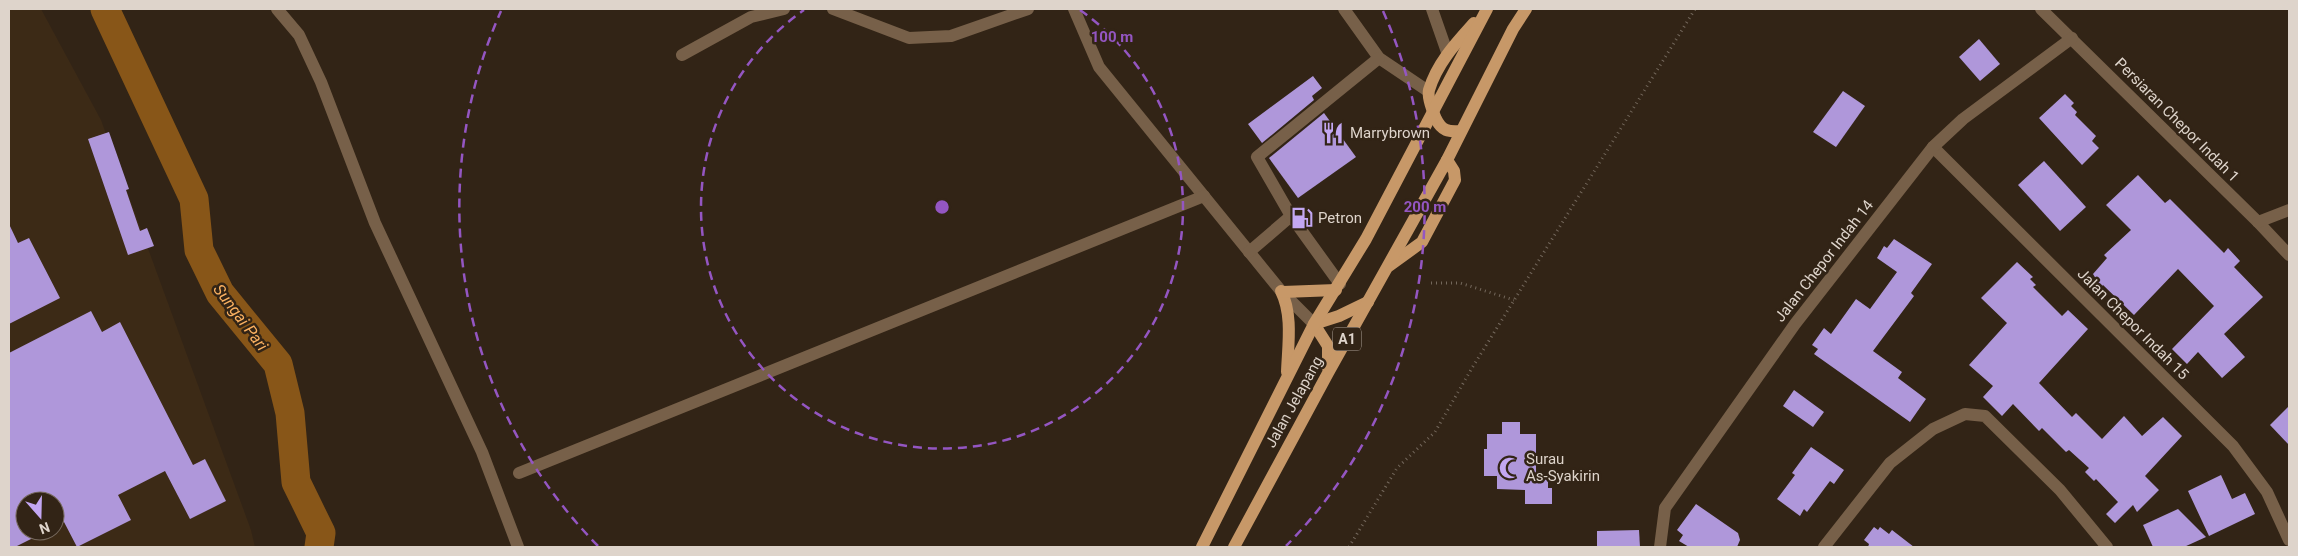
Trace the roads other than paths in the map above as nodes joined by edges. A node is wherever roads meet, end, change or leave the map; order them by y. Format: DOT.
graph roads {
  1 [pos="277,9"];
  2 [pos="784,9"];
  3 [pos="833,9"];
  4 [pos="1028,9"];
  5 [pos="1074,9"];
  6 [pos="1344,9"];
  7 [pos="1432,9"];
  8 [pos="1526,9"];
  9 [pos="2041,9"];
  10 [pos="1486,10"];
  11 [pos="2072,38"];
  12 [pos="1447,52"];
  13 [pos="682,55"];
  14 [pos="1380,58"];
  15 [pos="1428,91"];
  16 [pos="1433,112"];
  17 [pos="1460,131"];
  18 [pos="1933,147"];
  19 [pos="1447,160"];
  20 [pos="1204,196"];
  21 [pos="2289,210"];
  22 [pos="1291,216"];
  23 [pos="2258,222"];
  24 [pos="1249,252"];
  25 [pos="2289,255"];
  26 [pos="1387,267"];
  27 [pos="1338,287"];
  28 [pos="1282,292"];
  29 [pos="1368,302"];
  30 [pos="1314,324"];
  31 [pos="1328,373"];
  32 [pos="1287,377"];
  33 [pos="519,473"];
  34 [pos="2289,540"];
  35 [pos="518,547"];
  36 [pos="1202,547"];
  37 [pos="1234,547"];
  38 [pos="1660,547"];
  39 [pos="1824,547"];
  40 [pos="2107,547"];
  1 -- 35 [label="street"];
  2 -- 13 [label="street"];
  3 -- 4 [label="street"];
  5 -- 20 [label="street"];
  6 -- 14 [label="street"];
  7 -- 12 [label="street"];
  8 -- 17 [label="main road, Jalan Jelapang / A1"];
  9 -- 11 [label="street, Persiaran Chepor Indah 1"];
  10 -- 12 [label="main road"];
  10 -- 16 [label="main road, Jalan Jelapang / A1"];
  11 -- 18 [label="street, Jalan Chepor Indah 14"];
  11 -- 23 [label="street, Persiaran Chepor Indah 1"];
  12 -- 15 [label="main road"];
  14 -- 15 [label="street"];
  14 -- 22 [label="street"];
  15 -- 16 [label="main road"];
  16 -- 17 [label="main road"];
  16 -- 27 [label="main road, Jalan Jelapang / A1"];
  17 -- 19 [label="main road, Jalan Jelapang / A1"];
  18 -- 34 [label="street, Jalan Chepor Indah 15"];
  18 -- 38 [label="street, Jalan Chepor Indah 14"];
  19 -- 26 [label="main road, Jalan Jelapang / A1"];
  19 -- 26 [label="main road"];
  20 -- 24 [label="street"];
  20 -- 33 [label="street"];
  21 -- 23 [label="street"];
  22 -- 24 [label="street"];
  22 -- 27 [label="street"];
  23 -- 25 [label="street, Persiaran Chepor Indah 1"];
  24 -- 28 [label="street"];
  26 -- 29 [label="main road, Jalan Jelapang / A1"];
  27 -- 28 [label="main road"];
  27 -- 30 [label="main road, Jalan Jelapang / A1"];
  28 -- 30 [label="street"];
  28 -- 32 [label="main road"];
  29 -- 30 [label="main road"];
  29 -- 31 [label="main road, Jalan Jelapang / A1"];
  30 -- 31 [label="main road"];
  30 -- 32 [label="main road, Jalan Jelapang / A1"];
  31 -- 37 [label="main road, Jalan Jelapang / A1"];
  32 -- 36 [label="main road, Jalan Jelapang / A1"];
  39 -- 40 [label="street"];
}
